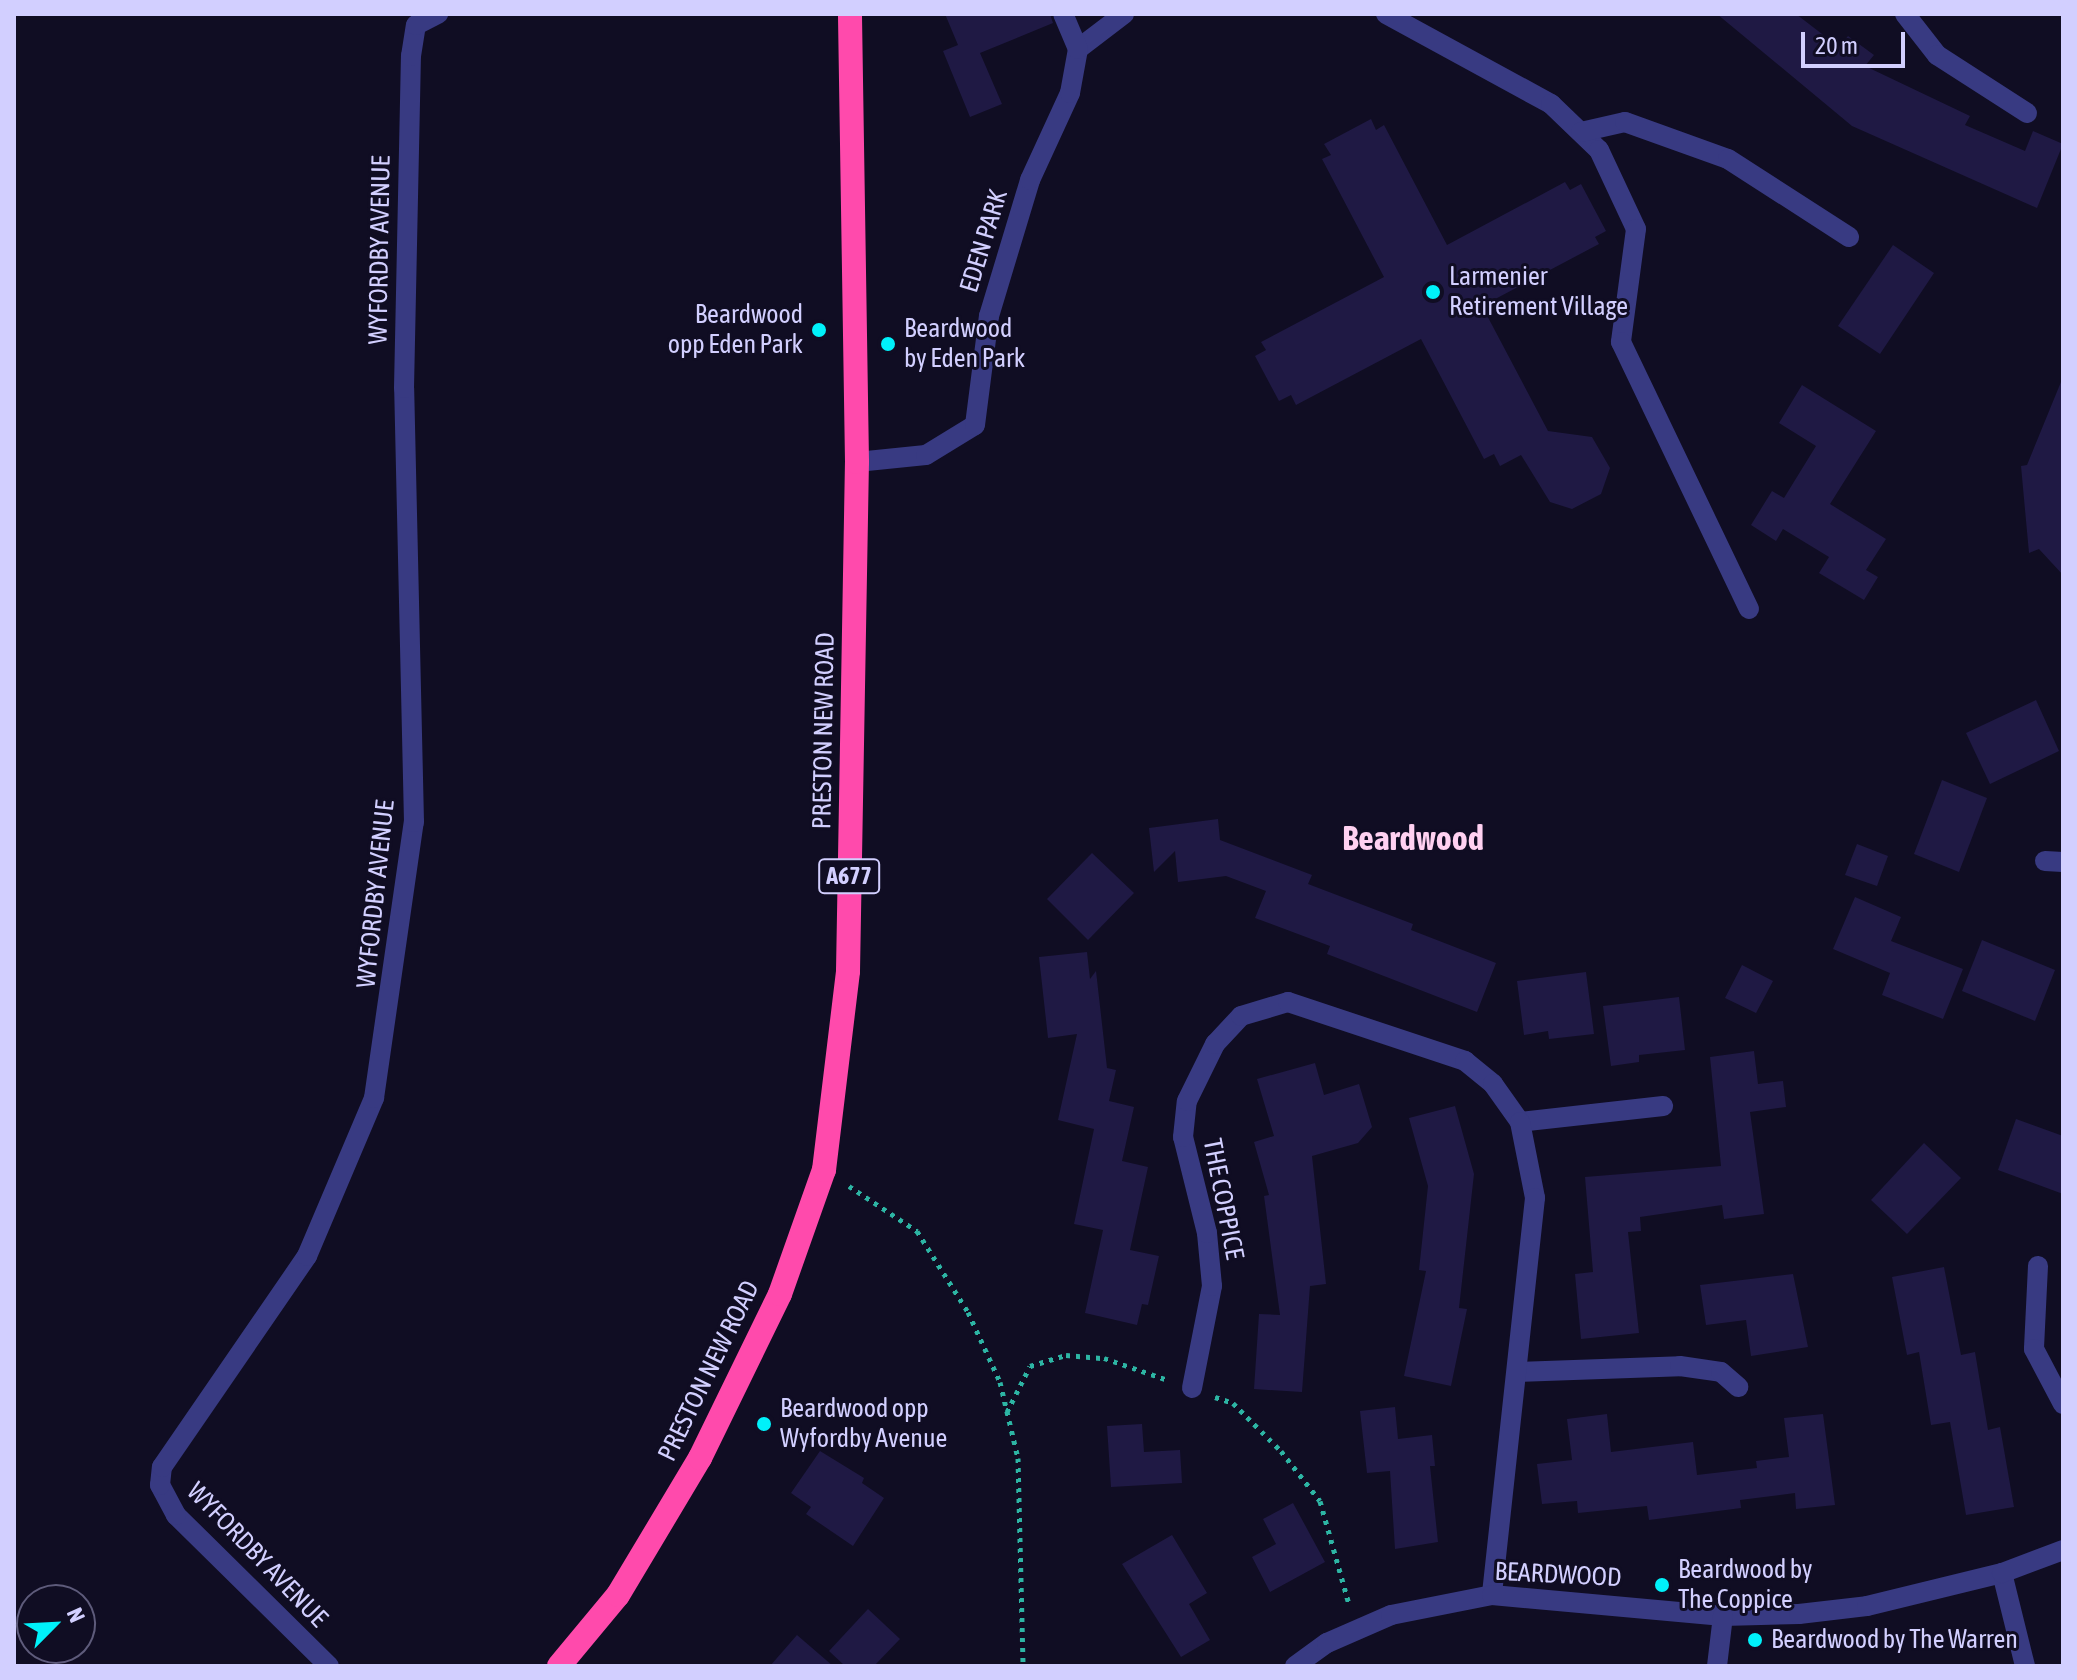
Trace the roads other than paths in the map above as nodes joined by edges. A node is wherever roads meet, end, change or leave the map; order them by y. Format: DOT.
graph roads {
  1 [pos="438,14"];
  2 [pos="850,14"];
  3 [pos="1063,14"];
  4 [pos="1124,14"];
  5 [pos="1386,14"];
  6 [pos="1905,14"];
  7 [pos="1078,49"];
  8 [pos="2027,113"];
  9 [pos="1581,132"];
  10 [pos="1849,237"];
  11 [pos="857,462"];
  12 [pos="1749,609"];
  13 [pos="1663,1106"];
  14 [pos="1520,1122"];
  15 [pos="2038,1266"];
  16 [pos="1520,1372"];
  17 [pos="1738,1387"];
  18 [pos="1192,1388"];
  19 [pos="2063,1404"];
  20 [pos="2063,1550"];
  21 [pos="2002,1573"];
  22 [pos="1492,1595"];
  23 [pos="1723,1616"];
  24 [pos="329,1666"];
  25 [pos="559,1666"];
  26 [pos="1295,1666"];
  27 [pos="1717,1666"];
  28 [pos="2025,1666"];
  1 -- 24 [label="street, WYFORDBY AVENUE"];
  2 -- 11 [label="highway, PRESTON NEW ROAD / A677"];
  3 -- 7 [label="street"];
  4 -- 7 [label="street"];
  5 -- 9 [label="street"];
  6 -- 8 [label="street"];
  7 -- 11 [label="street, EDEN PARK"];
  9 -- 10 [label="street"];
  9 -- 12 [label="street"];
  11 -- 25 [label="highway, PRESTON NEW ROAD / A677"];
  13 -- 14 [label="street"];
  14 -- 16 [label="street, THE COPPICE"];
  14 -- 18 [label="street, THE COPPICE"];
  15 -- 19 [label="street"];
  16 -- 17 [label="street"];
  16 -- 22 [label="street, THE COPPICE"];
  20 -- 21 [label="street, BEARDWOOD"];
  21 -- 23 [label="street, BEARDWOOD"];
  21 -- 28 [label="street"];
  22 -- 23 [label="street, BEARDWOOD"];
  22 -- 26 [label="street, BEARDWOOD"];
  23 -- 27 [label="street"];
}
